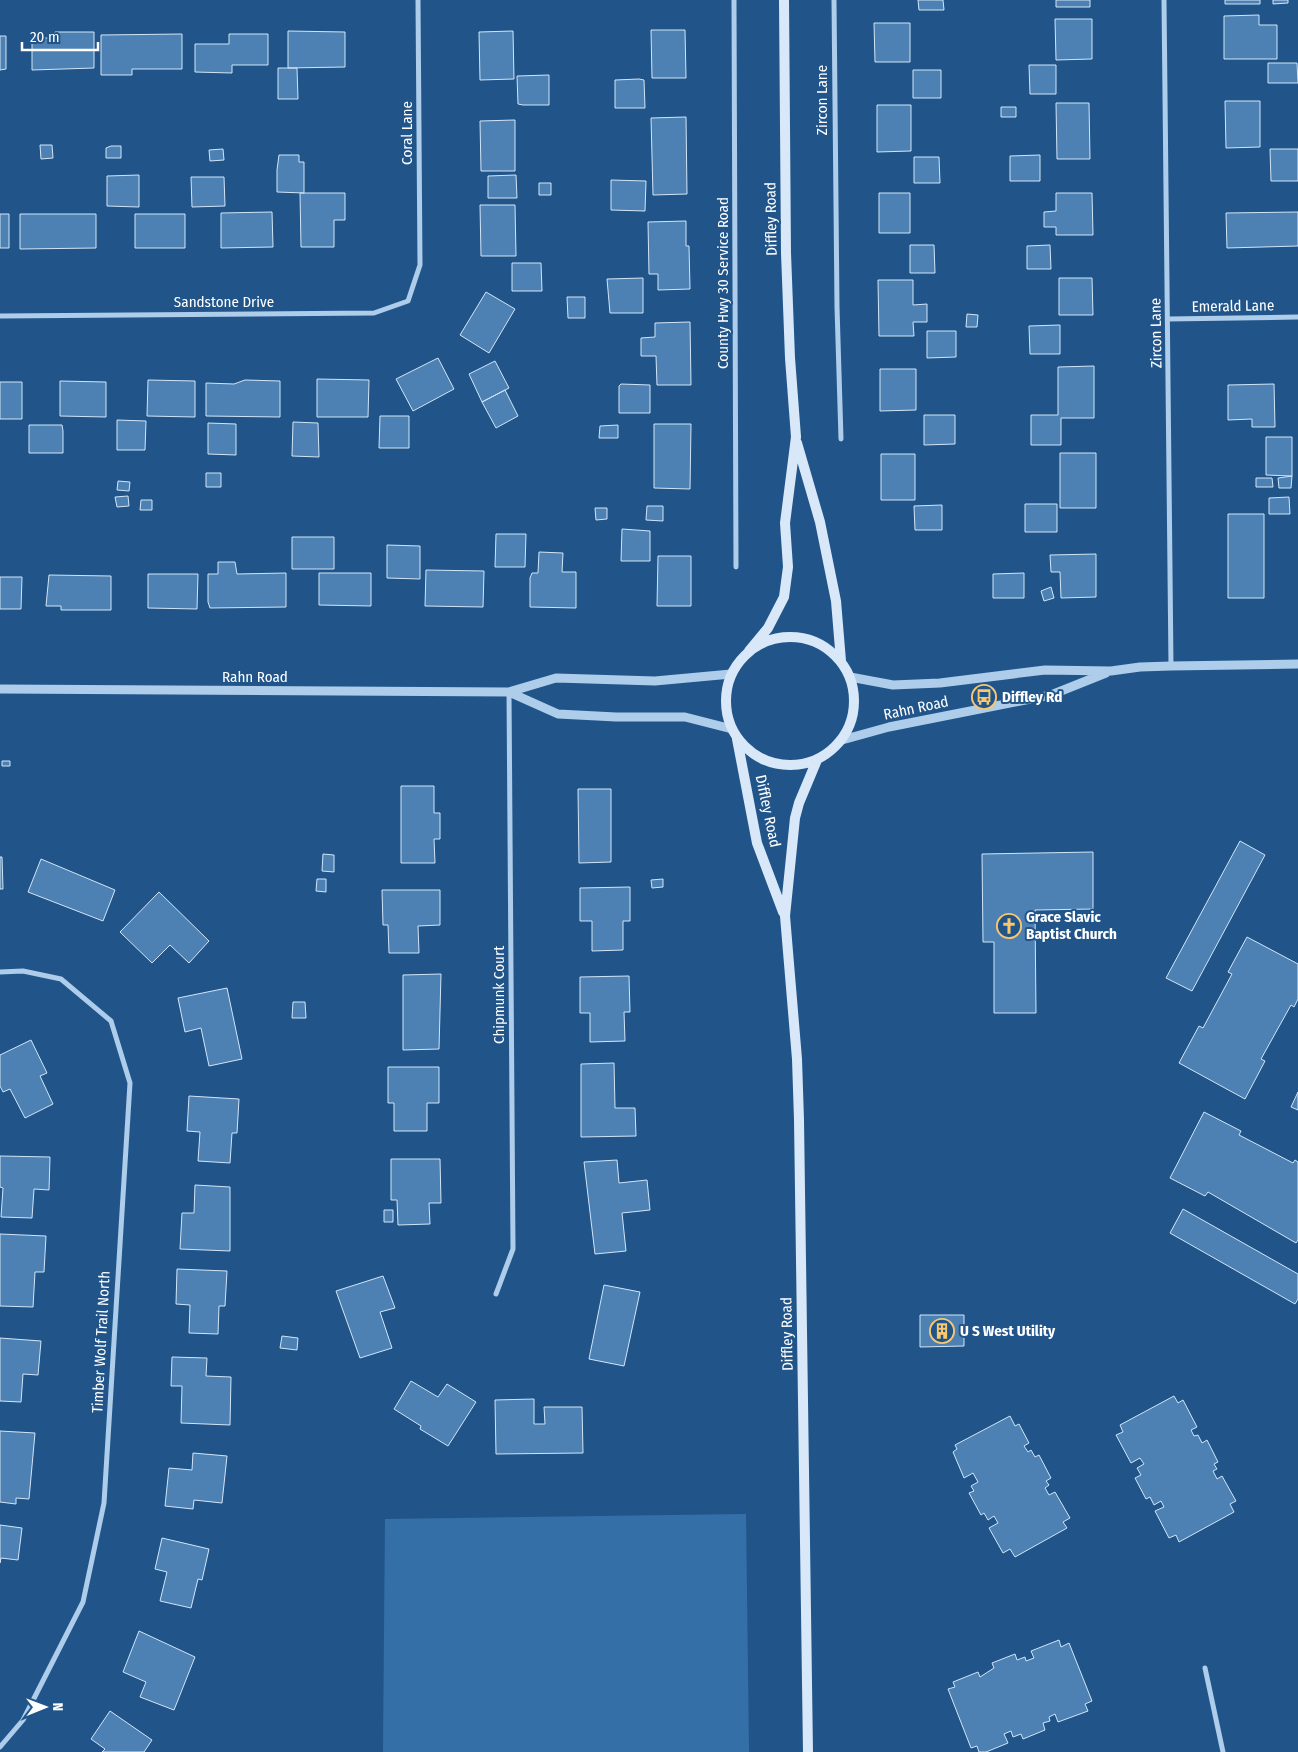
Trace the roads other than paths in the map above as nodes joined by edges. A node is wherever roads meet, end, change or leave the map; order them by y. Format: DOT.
graph roads {
  1 [pos="418,0"];
  2 [pos="734,0"];
  3 [pos="784,0"];
  4 [pos="834,0"];
  5 [pos="1164,0"];
  6 [pos="420,265"];
  7 [pos="0,316"];
  8 [pos="1298,317"];
  9 [pos="1168,319"];
  10 [pos="796,437"];
  11 [pos="841,439"];
  12 [pos="736,567"];
  13 [pos="749,651"];
  14 [pos="841,661"];
  15 [pos="1298,664"];
  16 [pos="1171,666"];
  17 [pos="1111,671"];
  18 [pos="731,674"];
  19 [pos="850,677"];
  20 [pos="0,689"];
  21 [pos="509,692"];
  22 [pos="732,729"];
  23 [pos="737,739"];
  24 [pos="842,740"];
  25 [pos="817,760"];
  26 [pos="784,916"];
  27 [pos="0,972"];
  28 [pos="496,1294"];
  29 [pos="1205,1668"];
  30 [pos="0,1747"];
  31 [pos="808,1752"];
  32 [pos="1223,1752"];
  1 -- 6 [label="street, Coral Lane"];
  2 -- 12 [label="street, County Hwy 30 Service Road"];
  3 -- 10 [label="main road, Diffley Road"];
  4 -- 11 [label="street, Zircon Lane"];
  5 -- 9 [label="street, Zircon Lane"];
  6 -- 7 [label="street, Sandstone Drive"];
  8 -- 9 [label="street, Emerald Lane"];
  9 -- 16 [label="street, Zircon Lane"];
  10 -- 13 [label="main road, Diffley Road"];
  10 -- 14 [label="main road, Diffley Road"];
  13 -- 14 [label="main road"];
  13 -- 18 [label="main road"];
  14 -- 19 [label="main road"];
  15 -- 16 [label="street, Rahn Road"];
  16 -- 17 [label="street, Rahn Road"];
  17 -- 19 [label="street, Rahn Road"];
  17 -- 24 [label="street, Rahn Road"];
  18 -- 21 [label="street, Rahn Road"];
  18 -- 22 [label="main road"];
  19 -- 24 [label="main road"];
  20 -- 21 [label="street, Rahn Road"];
  21 -- 22 [label="street, Rahn Road"];
  21 -- 28 [label="street, Chipmunk Court"];
  22 -- 23 [label="main road"];
  23 -- 25 [label="main road"];
  23 -- 26 [label="main road, Diffley Road"];
  24 -- 25 [label="main road"];
  25 -- 26 [label="main road, Diffley Road"];
  26 -- 31 [label="main road, Diffley Road"];
  27 -- 30 [label="street, Timber Wolf Trail North"];
  29 -- 32 [label="street"];
}
